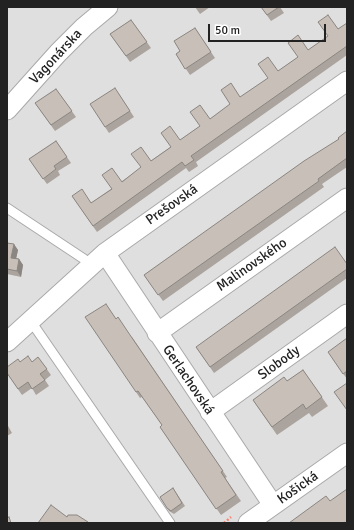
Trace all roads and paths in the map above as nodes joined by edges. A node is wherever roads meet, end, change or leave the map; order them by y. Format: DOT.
graph roads {
  1 [pos="108,7"];
  2 [pos="347,81"];
  3 [pos="7,110"];
  4 [pos="347,198"];
  5 [pos="7,208"];
  6 [pos="105,253"];
  7 [pos="90,266"];
  8 [pos="347,314"];
  9 [pos="30,320"];
  10 [pos="157,333"];
  11 [pos="7,342"];
  12 [pos="210,412"];
  13 [pos="347,453"];
  14 [pos="273,505"];
  15 [pos="170,523"];
  16 [pos="248,523"];
  1 -- 3 [label="street, Vagonárska"];
  2 -- 6 [label="street, Prešovská"];
  4 -- 10 [label="street, Malinovského"];
  5 -- 7 [label="lane"];
  6 -- 7 [label="street, Prešovská"];
  6 -- 10 [label="street, Gerlachovská"];
  7 -- 9 [label="street, Prešovská"];
  8 -- 12 [label="street, Slobody"];
  9 -- 11 [label="street, Prešovská"];
  9 -- 15 [label="lane"];
  10 -- 12 [label="street, Gerlachovská"];
  12 -- 14 [label="street, Gerlachovská"];
  13 -- 14 [label="street, Košická"];
  14 -- 16 [label="street, Košická"];
}
